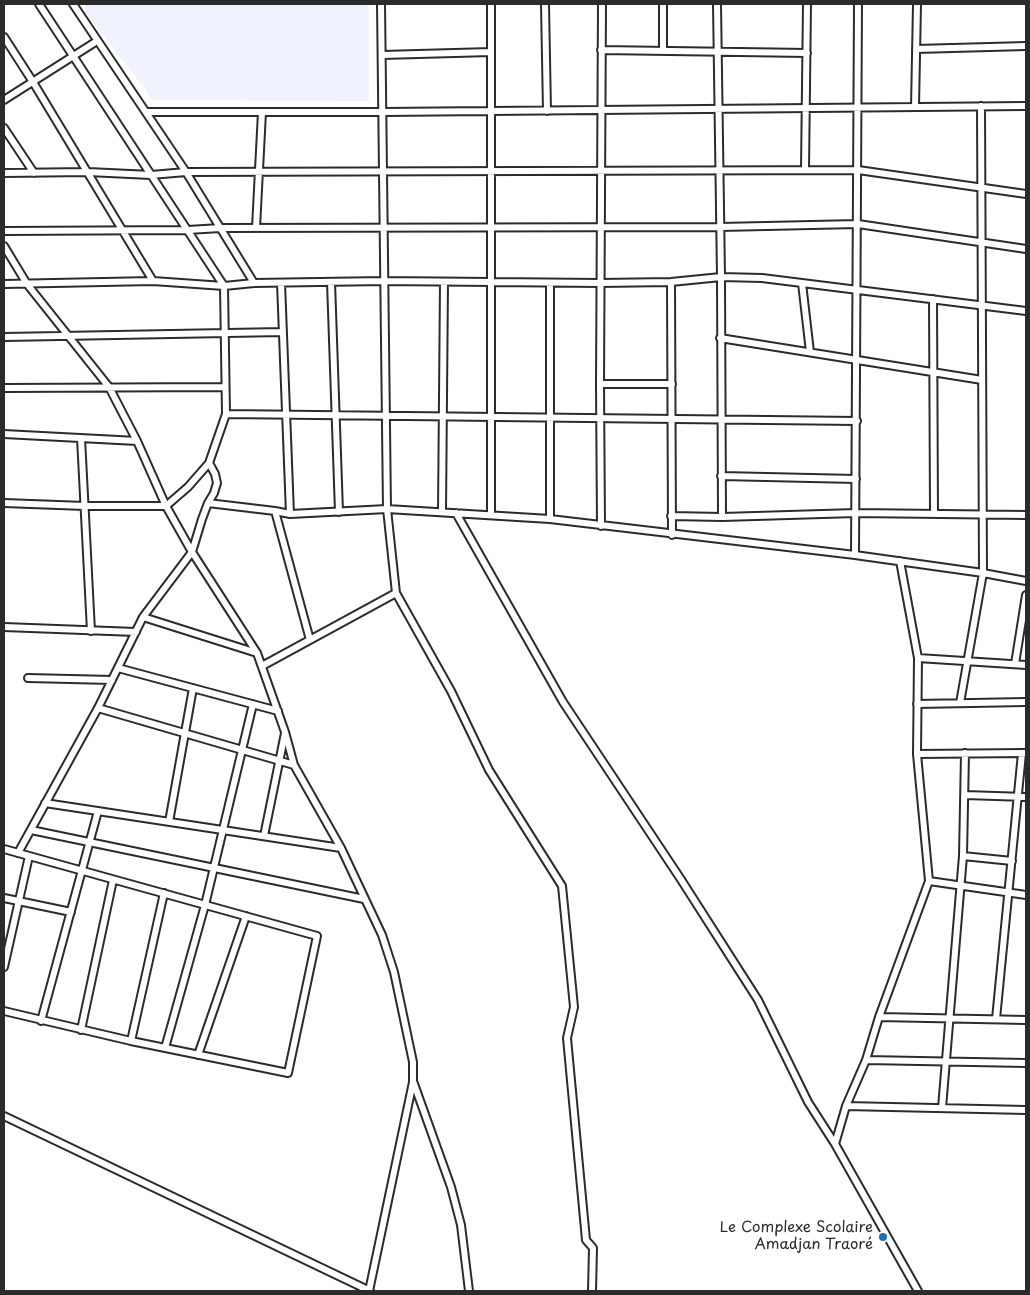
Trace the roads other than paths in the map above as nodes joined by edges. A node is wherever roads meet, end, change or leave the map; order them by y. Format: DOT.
graph roads {
  1 [pos="39,4"];
  2 [pos="73,4"];
  3 [pos="382,4"];
  4 [pos="491,4"];
  5 [pos="545,4"];
  6 [pos="602,4"];
  7 [pos="663,4"];
  8 [pos="717,4"];
  9 [pos="807,4"];
  10 [pos="858,4"];
  11 [pos="917,4"];
  12 [pos="4,37"];
  13 [pos="97,41"];
  14 [pos="1026,46"];
  15 [pos="916,49"];
  16 [pos="602,50"];
  17 [pos="663,51"];
  18 [pos="491,52"];
  19 [pos="718,52"];
  20 [pos="807,53"];
  21 [pos="382,55"];
  22 [pos="74,56"];
  23 [pos="33,82"];
  24 [pos="4,100"];
  25 [pos="981,106"];
  26 [pos="1026,106"];
  27 [pos="858,107"];
  28 [pos="915,107"];
  29 [pos="806,108"];
  30 [pos="718,109"];
  31 [pos="601,110"];
  32 [pos="491,111"];
  33 [pos="547,111"];
  34 [pos="147,112"];
  35 [pos="262,112"];
  36 [pos="383,112"];
  37 [pos="4,128"];
  38 [pos="601,170"];
  39 [pos="719,170"];
  40 [pos="806,170"];
  41 [pos="858,170"];
  42 [pos="383,171"];
  43 [pos="491,171"];
  44 [pos="88,172"];
  45 [pos="186,172"];
  46 [pos="260,172"];
  47 [pos="4,173"];
  48 [pos="34,173"];
  49 [pos="151,175"];
  50 [pos="981,188"];
  51 [pos="1026,194"];
  52 [pos="858,224"];
  53 [pos="720,227"];
  54 [pos="220,228"];
  55 [pos="256,228"];
  56 [pos="492,228"];
  57 [pos="601,228"];
  58 [pos="384,229"];
  59 [pos="188,230"];
  60 [pos="4,231"];
  61 [pos="122,231"];
  62 [pos="982,242"];
  63 [pos="4,246"];
  64 [pos="1026,249"];
  65 [pos="721,277"];
  66 [pos="153,281"];
  67 [pos="384,281"];
  68 [pos="331,282"];
  69 [pos="444,282"];
  70 [pos="671,282"];
  71 [pos="254,283"];
  72 [pos="281,283"];
  73 [pos="491,283"];
  74 [pos="550,283"];
  75 [pos="600,283"];
  76 [pos="802,283"];
  77 [pos="4,284"];
  78 [pos="27,284"];
  79 [pos="224,286"];
  80 [pos="857,290"];
  81 [pos="933,299"];
  82 [pos="982,305"];
  83 [pos="1026,311"];
  84 [pos="283,332"];
  85 [pos="226,333"];
  86 [pos="69,336"];
  87 [pos="4,337"];
  88 [pos="720,338"];
  89 [pos="810,352"];
  90 [pos="856,360"];
  91 [pos="933,372"];
  92 [pos="982,380"];
  93 [pos="600,384"];
  94 [pos="672,384"];
  95 [pos="226,387"];
  96 [pos="4,388"];
  97 [pos="109,388"];
  98 [pos="226,414"];
  99 [pos="285,415"];
  100 [pos="336,415"];
  101 [pos="386,416"];
  102 [pos="444,416"];
  103 [pos="491,417"];
  104 [pos="551,417"];
  105 [pos="600,418"];
  106 [pos="672,419"];
  107 [pos="721,419"];
  108 [pos="857,421"];
  109 [pos="4,434"];
  110 [pos="81,438"];
  111 [pos="137,441"];
  112 [pos="209,463"];
  113 [pos="721,476"];
  114 [pos="856,479"];
  115 [pos="4,503"];
  116 [pos="208,503"];
  117 [pos="85,506"];
  118 [pos="166,506"];
  119 [pos="387,509"];
  120 [pos="275,511"];
  121 [pos="339,512"];
  122 [pos="442,512"];
  123 [pos="456,513"];
  124 [pos="856,513"];
  125 [pos="290,514"];
  126 [pos="934,514"];
  127 [pos="983,514"];
  128 [pos="491,515"];
  129 [pos="1026,515"];
  130 [pos="671,516"];
  131 [pos="722,517"];
  132 [pos="550,520"];
  133 [pos="601,526"];
  134 [pos="672,535"];
  135 [pos="192,552"];
  136 [pos="855,555"];
  137 [pos="900,561"];
  138 [pos="983,573"];
  139 [pos="1026,581"];
  140 [pos="396,593"];
  141 [pos="1026,595"];
  142 [pos="143,617"];
  143 [pos="4,627"];
  144 [pos="91,631"];
  145 [pos="136,632"];
  146 [pos="310,640"];
  147 [pos="257,653"];
  148 [pos="918,658"];
  149 [pos="967,661"];
  150 [pos="1015,664"];
  151 [pos="1026,665"];
  152 [pos="262,666"];
  153 [pos="118,668"];
  154 [pos="28,678"];
  155 [pos="112,680"];
  156 [pos="193,688"];
  157 [pos="1026,702"];
  158 [pos="960,703"];
  159 [pos="254,704"];
  160 [pos="917,704"];
  161 [pos="98,708"];
  162 [pos="278,711"];
  163 [pos="285,732"];
  164 [pos="185,733"];
  165 [pos="243,750"];
  166 [pos="965,753"];
  167 [pos="1024,753"];
  168 [pos="917,754"];
  169 [pos="279,760"];
  170 [pos="294,765"];
  171 [pos="965,795"];
  172 [pos="1018,797"];
  173 [pos="1026,797"];
  174 [pos="45,803"];
  175 [pos="98,811"];
  176 [pos="169,822"];
  177 [pos="31,830"];
  178 [pos="223,830"];
  179 [pos="264,836"];
  180 [pos="90,842"];
  181 [pos="341,848"];
  182 [pos="4,849"];
  183 [pos="18,853"];
  184 [pos="29,856"];
  185 [pos="963,856"];
  186 [pos="1012,861"];
  187 [pos="214,868"];
  188 [pos="82,871"];
  189 [pos="113,880"];
  190 [pos="929,880"];
  191 [pos="959,885"];
  192 [pos="1009,892"];
  193 [pos="164,894"];
  194 [pos="1026,895"];
  195 [pos="4,898"];
  196 [pos="364,899"];
  197 [pos="19,901"];
  198 [pos="205,905"];
  199 [pos="71,912"];
  200 [pos="246,916"];
  201 [pos="4,967"];
  202 [pos="4,1011"];
  203 [pos="879,1017"];
  204 [pos="949,1018"];
  205 [pos="996,1020"];
  206 [pos="1026,1020"];
  207 [pos="41,1021"];
  208 [pos="81,1030"];
  209 [pos="131,1040"];
  210 [pos="165,1048"];
  211 [pos="198,1055"];
  212 [pos="866,1060"];
  213 [pos="945,1061"];
  214 [pos="1026,1063"];
  215 [pos="413,1081"];
  216 [pos="846,1106"];
  217 [pos="942,1108"];
  218 [pos="1026,1110"];
  219 [pos="4,1116"];
  220 [pos="835,1144"];
  221 [pos="369,1291"];
  222 [pos="468,1291"];
  223 [pos="592,1291"];
  224 [pos="918,1291"];
  1 -- 22 [label="street"];
  2 -- 13 [label="street"];
  3 -- 21 [label="street"];
  4 -- 18 [label="street"];
  5 -- 33 [label="street"];
  6 -- 16 [label="street"];
  7 -- 17 [label="street"];
  8 -- 19 [label="street"];
  9 -- 20 [label="street"];
  10 -- 27 [label="street"];
  11 -- 15 [label="street"];
  12 -- 23 [label="street"];
  13 -- 22 [label="street"];
  13 -- 34 [label="street"];
  14 -- 15 [label="street"];
  15 -- 28 [label="street"];
  16 -- 17 [label="street"];
  16 -- 31 [label="street"];
  17 -- 19 [label="street"];
  18 -- 21 [label="street"];
  18 -- 32 [label="street"];
  19 -- 20 [label="street"];
  19 -- 30 [label="street"];
  20 -- 29 [label="street"];
  21 -- 36 [label="street"];
  22 -- 23 [label="street"];
  22 -- 49 [label="street"];
  23 -- 24 [label="street"];
  23 -- 44 [label="street"];
  25 -- 26 [label="street"];
  25 -- 28 [label="street"];
  25 -- 50 [label="street"];
  27 -- 28 [label="street"];
  27 -- 29 [label="street"];
  27 -- 41 [label="street"];
  29 -- 30 [label="street"];
  29 -- 40 [label="street"];
  30 -- 31 [label="street"];
  30 -- 39 [label="street"];
  31 -- 33 [label="street"];
  31 -- 38 [label="street"];
  32 -- 33 [label="street"];
  32 -- 36 [label="street"];
  32 -- 43 [label="street"];
  34 -- 35 [label="street"];
  34 -- 45 [label="street"];
  35 -- 36 [label="street"];
  35 -- 46 [label="street"];
  36 -- 42 [label="street"];
  37 -- 48 [label="street"];
  38 -- 39 [label="street"];
  38 -- 43 [label="street"];
  38 -- 57 [label="street"];
  39 -- 40 [label="street"];
  39 -- 53 [label="street"];
  40 -- 41 [label="street"];
  41 -- 50 [label="street"];
  41 -- 52 [label="street"];
  42 -- 43 [label="street"];
  42 -- 46 [label="street"];
  42 -- 58 [label="street"];
  43 -- 56 [label="street"];
  44 -- 48 [label="street"];
  44 -- 49 [label="street"];
  44 -- 61 [label="street"];
  45 -- 46 [label="street"];
  45 -- 49 [label="street"];
  45 -- 54 [label="street"];
  46 -- 55 [label="street"];
  47 -- 48 [label="street"];
  49 -- 59 [label="street"];
  50 -- 51 [label="street"];
  50 -- 62 [label="street"];
  52 -- 53 [label="street"];
  52 -- 62 [label="street"];
  52 -- 80 [label="street"];
  53 -- 57 [label="street"];
  53 -- 65 [label="street"];
  54 -- 55 [label="street"];
  54 -- 59 [label="street"];
  54 -- 71 [label="street"];
  55 -- 58 [label="street"];
  56 -- 57 [label="street"];
  56 -- 58 [label="street"];
  56 -- 73 [label="street"];
  57 -- 75 [label="street"];
  58 -- 67 [label="street"];
  59 -- 61 [label="street"];
  59 -- 79 [label="street"];
  60 -- 61 [label="street"];
  61 -- 66 [label="street"];
  62 -- 64 [label="street"];
  62 -- 82 [label="street"];
  63 -- 78 [label="street"];
  65 -- 70 [label="street"];
  65 -- 76 [label="street"];
  65 -- 88 [label="street"];
  66 -- 78 [label="street"];
  66 -- 79 [label="street"];
  67 -- 68 [label="street"];
  67 -- 69 [label="street"];
  67 -- 101 [label="street"];
  68 -- 72 [label="street"];
  68 -- 100 [label="street"];
  69 -- 73 [label="street"];
  69 -- 102 [label="street"];
  70 -- 75 [label="street"];
  70 -- 94 [label="street"];
  71 -- 72 [label="street"];
  71 -- 79 [label="street"];
  72 -- 84 [label="street"];
  73 -- 74 [label="street"];
  73 -- 103 [label="street"];
  74 -- 75 [label="street"];
  74 -- 104 [label="street"];
  75 -- 93 [label="street"];
  76 -- 80 [label="street"];
  76 -- 89 [label="street"];
  77 -- 78 [label="street"];
  78 -- 86 [label="street"];
  79 -- 85 [label="street"];
  80 -- 81 [label="street"];
  80 -- 90 [label="street"];
  81 -- 82 [label="street"];
  81 -- 91 [label="street"];
  82 -- 83 [label="street"];
  82 -- 92 [label="street"];
  84 -- 85 [label="street"];
  84 -- 99 [label="street"];
  85 -- 86 [label="street"];
  85 -- 95 [label="street"];
  86 -- 87 [label="street"];
  86 -- 97 [label="street"];
  88 -- 89 [label="street"];
  88 -- 107 [label="street"];
  89 -- 90 [label="street"];
  90 -- 91 [label="street"];
  90 -- 108 [label="street"];
  91 -- 92 [label="street"];
  91 -- 126 [label="street"];
  92 -- 127 [label="street"];
  93 -- 94 [label="street"];
  93 -- 105 [label="street"];
  94 -- 106 [label="street"];
  95 -- 97 [label="street"];
  95 -- 98 [label="street"];
  96 -- 97 [label="street"];
  97 -- 111 [label="street"];
  98 -- 99 [label="street"];
  98 -- 112 [label="street"];
  99 -- 100 [label="street"];
  99 -- 125 [label="street"];
  100 -- 101 [label="street"];
  100 -- 121 [label="street"];
  101 -- 102 [label="street"];
  101 -- 119 [label="street"];
  102 -- 103 [label="street"];
  102 -- 122 [label="street"];
  103 -- 104 [label="street"];
  103 -- 128 [label="street"];
  104 -- 105 [label="street"];
  104 -- 132 [label="street"];
  105 -- 106 [label="street"];
  105 -- 133 [label="street"];
  106 -- 107 [label="street"];
  106 -- 130 [label="street"];
  107 -- 108 [label="street"];
  107 -- 113 [label="street"];
  108 -- 114 [label="street"];
  109 -- 110 [label="street"];
  110 -- 111 [label="street"];
  110 -- 117 [label="street"];
  111 -- 118 [label="street"];
  112 -- 116 [label="street"];
  112 -- 118 [label="street"];
  113 -- 114 [label="street"];
  113 -- 131 [label="street"];
  114 -- 124 [label="street"];
  115 -- 117 [label="street"];
  116 -- 120 [label="street"];
  116 -- 135 [label="street"];
  117 -- 118 [label="street"];
  117 -- 144 [label="street"];
  118 -- 135 [label="street"];
  119 -- 121 [label="street"];
  119 -- 122 [label="street"];
  119 -- 140 [label="street"];
  120 -- 125 [label="street"];
  120 -- 146 [label="street"];
  121 -- 125 [label="street"];
  122 -- 123 [label="street"];
  123 -- 128 [label="street"];
  123 -- 220 [label="street"];
  124 -- 126 [label="street"];
  124 -- 131 [label="street"];
  124 -- 136 [label="street"];
  126 -- 127 [label="street"];
  127 -- 129 [label="street"];
  127 -- 138 [label="street"];
  128 -- 132 [label="street"];
  130 -- 131 [label="street"];
  130 -- 134 [label="street"];
  132 -- 133 [label="street"];
  133 -- 134 [label="street"];
  134 -- 136 [label="street"];
  135 -- 142 [label="street"];
  135 -- 147 [label="street"];
  136 -- 137 [label="street"];
  137 -- 138 [label="street"];
  137 -- 148 [label="street"];
  138 -- 139 [label="street"];
  138 -- 149 [label="street"];
  140 -- 146 [label="street"];
  140 -- 223 [label="street"];
  141 -- 150 [label="street"];
  142 -- 145 [label="street"];
  142 -- 147 [label="street"];
  143 -- 144 [label="street"];
  144 -- 145 [label="street"];
  145 -- 153 [label="street"];
  146 -- 152 [label="street"];
  147 -- 152 [label="street"];
  148 -- 149 [label="street"];
  148 -- 160 [label="street"];
  149 -- 150 [label="street"];
  149 -- 158 [label="street"];
  150 -- 151 [label="street"];
  152 -- 162 [label="street"];
  153 -- 155 [label="street"];
  153 -- 156 [label="street"];
  154 -- 155 [label="street"];
  155 -- 161 [label="street"];
  156 -- 159 [label="street"];
  156 -- 164 [label="street"];
  157 -- 158 [label="street"];
  158 -- 160 [label="street"];
  159 -- 162 [label="street"];
  159 -- 165 [label="street"];
  160 -- 168 [label="street"];
  161 -- 164 [label="street"];
  161 -- 174 [label="street"];
  162 -- 163 [label="street"];
  163 -- 169 [label="street"];
  163 -- 170 [label="street"];
  164 -- 165 [label="street"];
  164 -- 176 [label="street"];
  165 -- 169 [label="street"];
  165 -- 178 [label="street"];
  166 -- 167 [label="street"];
  166 -- 168 [label="street"];
  166 -- 171 [label="street"];
  167 -- 172 [label="street"];
  168 -- 190 [label="street"];
  169 -- 170 [label="street"];
  169 -- 179 [label="street"];
  170 -- 181 [label="street"];
  171 -- 172 [label="street"];
  171 -- 185 [label="street"];
  172 -- 173 [label="street"];
  172 -- 186 [label="street"];
  174 -- 175 [label="street"];
  174 -- 177 [label="street"];
  175 -- 176 [label="street"];
  175 -- 180 [label="street"];
  176 -- 178 [label="street"];
  177 -- 180 [label="street"];
  177 -- 183 [label="street"];
  178 -- 179 [label="street"];
  178 -- 187 [label="street"];
  179 -- 181 [label="street"];
  180 -- 187 [label="street"];
  180 -- 188 [label="street"];
  181 -- 196 [label="street"];
  182 -- 183 [label="street"];
  183 -- 184 [label="street"];
  184 -- 188 [label="street"];
  184 -- 197 [label="street"];
  185 -- 186 [label="street"];
  185 -- 191 [label="street"];
  186 -- 192 [label="street"];
  187 -- 196 [label="street"];
  187 -- 198 [label="street"];
  188 -- 189 [label="street"];
  188 -- 199 [label="street"];
  189 -- 193 [label="street"];
  189 -- 208 [label="street"];
  190 -- 191 [label="street"];
  190 -- 203 [label="street"];
  191 -- 192 [label="street"];
  191 -- 204 [label="street"];
  192 -- 194 [label="street"];
  192 -- 205 [label="street"];
  193 -- 198 [label="street"];
  193 -- 209 [label="street"];
  195 -- 197 [label="street"];
  196 -- 215 [label="street"];
  197 -- 199 [label="street"];
  197 -- 201 [label="street"];
  198 -- 200 [label="street"];
  198 -- 210 [label="street"];
  199 -- 207 [label="street"];
  200 -- 211 [label="street"];
  200 -- 211 [label="street"];
  202 -- 207 [label="street"];
  203 -- 204 [label="street"];
  203 -- 212 [label="street"];
  204 -- 205 [label="street"];
  204 -- 213 [label="street"];
  205 -- 206 [label="street"];
  207 -- 208 [label="street"];
  208 -- 209 [label="street"];
  209 -- 210 [label="street"];
  210 -- 211 [label="street"];
  212 -- 213 [label="street"];
  212 -- 216 [label="street"];
  213 -- 214 [label="street"];
  213 -- 217 [label="street"];
  215 -- 221 [label="street"];
  215 -- 222 [label="street"];
  216 -- 217 [label="street"];
  216 -- 220 [label="street"];
  217 -- 218 [label="street"];
  219 -- 221 [label="street"];
  220 -- 224 [label="street"];
}
